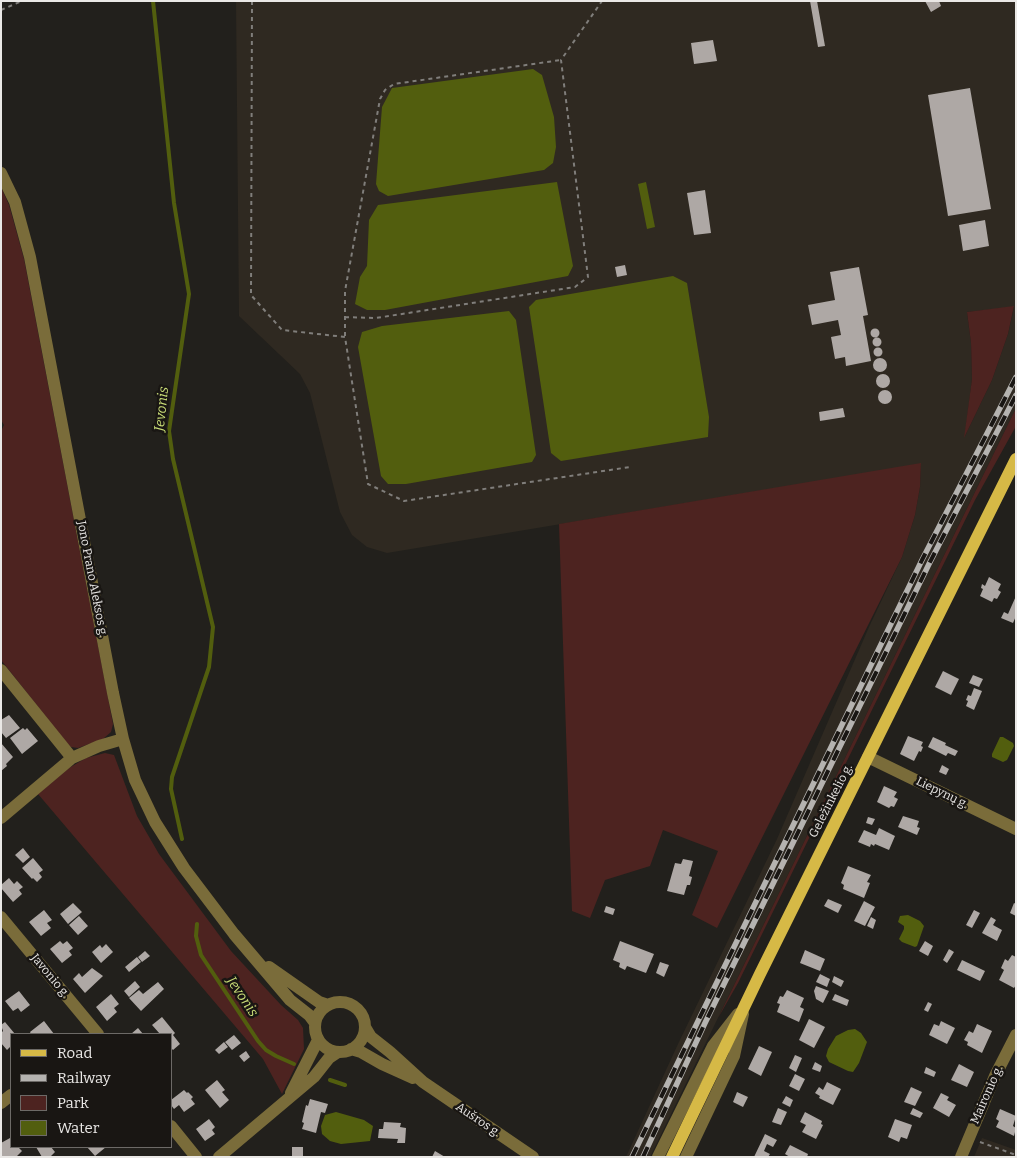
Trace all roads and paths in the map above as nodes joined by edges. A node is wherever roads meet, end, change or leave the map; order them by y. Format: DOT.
graph roads {
  1 [pos="22,1"];
  2 [pos="252,1"];
  3 [pos="602,1"];
  4 [pos="1,10"];
  5 [pos="561,60"];
  6 [pos="1,173"];
  7 [pos="345,317"];
  8 [pos="345,337"];
  9 [pos="1016,460"];
  10 [pos="630,467"];
  11 [pos="1,670"];
  12 [pos="123,739"];
  13 [pos="868,757"];
  14 [pos="72,758"];
  15 [pos="1,818"];
  16 [pos="1016,829"];
  17 [pos="1,917"];
  18 [pos="252,956"];
  19 [pos="328,1005"];
  20 [pos="745,1005"];
  21 [pos="315,1023"];
  22 [pos="365,1027"];
  23 [pos="93,1033"];
  24 [pos="1016,1035"];
  25 [pos="318,1040"];
  26 [pos="351,1049"];
  27 [pos="338,1052"];
  28 [pos="423,1082"];
  29 [pos="289,1098"];
  30 [pos="172,1127"];
  31 [pos="969,1135"];
  32 [pos="1016,1155"];
  33 [pos="196,1157"];
  34 [pos="219,1157"];
  35 [pos="533,1157"];
  36 [pos="658,1157"];
  37 [pos="672,1157"];
  38 [pos="686,1157"];
  39 [pos="961,1157"];
  1 -- 4 [label="path"];
  2 -- 8 [label="path"];
  3 -- 5 [label="path"];
  5 -- 7 [label="path"];
  5 -- 7 [label="path"];
  6 -- 12 [label="street, Jono Prano Aleksos g."];
  7 -- 8 [label="path"];
  8 -- 10 [label="path"];
  9 -- 13 [label="main road, Geležinkelio g."];
  11 -- 14 [label="street"];
  12 -- 14 [label="street"];
  12 -- 18 [label="street, Jono Prano Aleksos g."];
  13 -- 16 [label="street, Liepynų g."];
  13 -- 20 [label="main road, Geležinkelio g."];
  14 -- 15 [label="street"];
  17 -- 23 [label="street, Javonio g."];
  18 -- 19 [label="street, Jono Prano Aleksos g."];
  18 -- 21 [label="street, Jono Prano Aleksos g."];
  19 -- 21 [label="street"];
  19 -- 22 [label="street"];
  20 -- 36 [label="street"];
  20 -- 37 [label="main road, Geležinkelio g."];
  20 -- 38 [label="street"];
  21 -- 25 [label="street"];
  22 -- 26 [label="street"];
  22 -- 28 [label="street, Aušros g."];
  24 -- 31 [label="street, Maironio g."];
  25 -- 27 [label="street"];
  25 -- 29 [label="street"];
  26 -- 27 [label="street"];
  26 -- 28 [label="street, Aušros g."];
  27 -- 29 [label="street"];
  28 -- 35 [label="street, Aušros g."];
  29 -- 34 [label="street"];
  30 -- 33 [label="street"];
  31 -- 32 [label="path"];
  31 -- 39 [label="street, Maironio g."];
}
